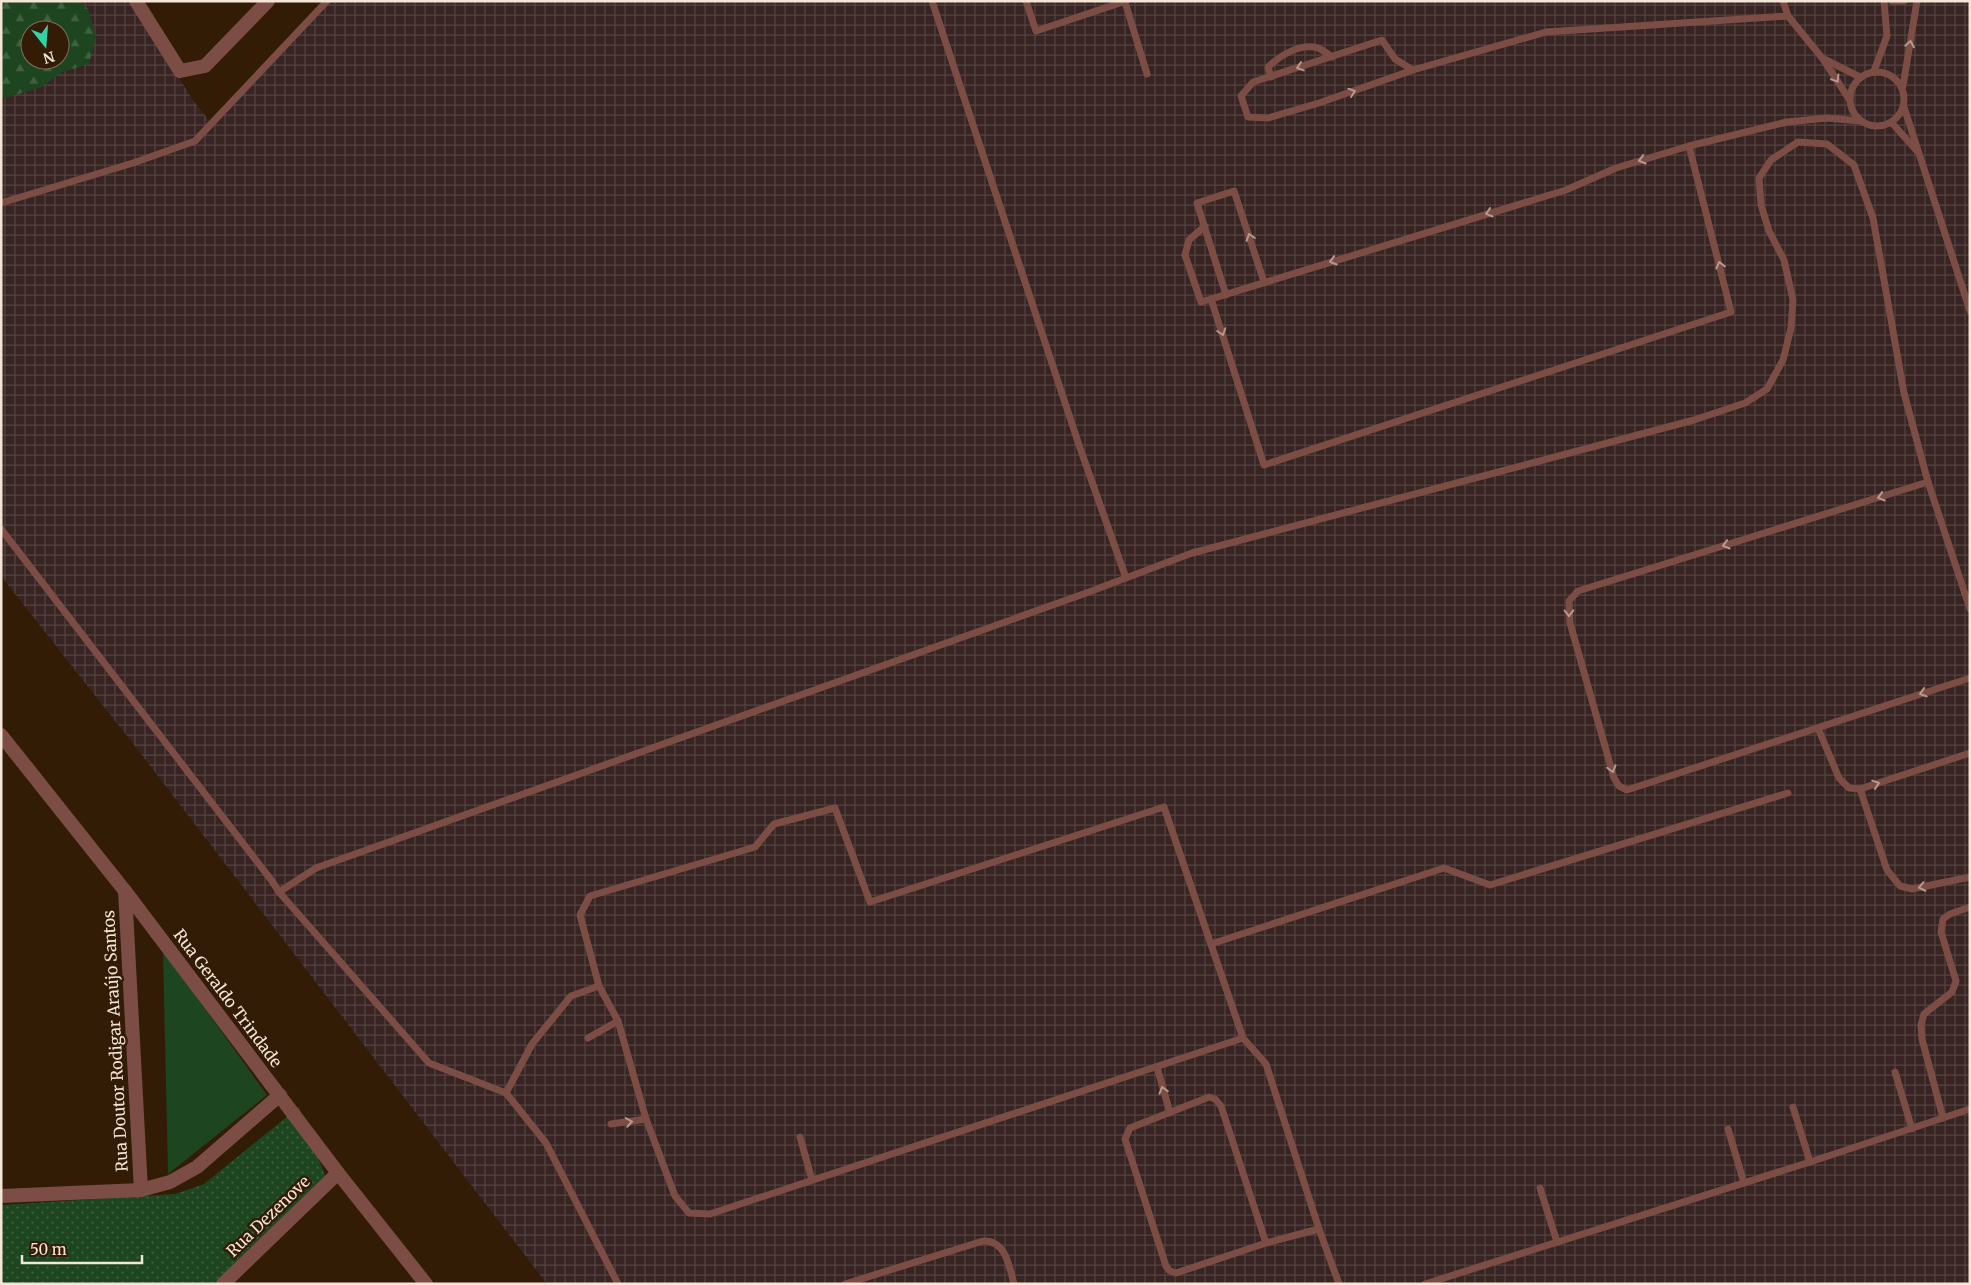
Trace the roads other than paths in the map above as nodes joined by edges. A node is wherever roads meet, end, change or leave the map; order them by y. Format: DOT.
graph roads {
  1 [pos="136,1"];
  2 [pos="268,1"];
  3 [pos="327,1"];
  4 [pos="932,1"];
  5 [pos="1026,1"];
  6 [pos="1126,1"];
  7 [pos="1783,1"];
  8 [pos="1884,1"];
  9 [pos="1892,1"];
  10 [pos="1904,1"];
  11 [pos="1917,1"];
  12 [pos="1788,16"];
  13 [pos="1332,57"];
  14 [pos="1824,59"];
  15 [pos="1413,70"];
  16 [pos="1874,71"];
  17 [pos="1147,74"];
  18 [pos="1271,77"];
  19 [pos="1860,77"];
  20 [pos="1902,86"];
  21 [pos="1849,99"];
  22 [pos="1904,107"];
  23 [pos="1860,121"];
  24 [pos="1892,123"];
  25 [pos="1689,146"];
  26 [pos="1918,153"];
  27 [pos="1,204"];
  28 [pos="1205,226"];
  29 [pos="1264,282"];
  30 [pos="1226,294"];
  31 [pos="1211,299"];
  32 [pos="1970,311"];
  33 [pos="1928,482"];
  34 [pos="1,529"];
  35 [pos="1126,578"];
  36 [pos="1970,609"];
  37 [pos="1970,678"];
  38 [pos="1818,728"];
  39 [pos="1,735"];
  40 [pos="1970,753"];
  41 [pos="1860,789"];
  42 [pos="1788,793"];
  43 [pos="1970,877"];
  44 [pos="125,891"];
  45 [pos="279,892"];
  46 [pos="1970,908"];
  47 [pos="1211,944"];
  48 [pos="599,986"];
  49 [pos="618,1021"];
  50 [pos="588,1038"];
  51 [pos="1243,1038"];
  52 [pos="1156,1067"];
  53 [pos="1895,1072"];
  54 [pos="506,1093"];
  55 [pos="280,1095"];
  56 [pos="1792,1107"];
  57 [pos="1970,1109"];
  58 [pos="1170,1113"];
  59 [pos="1943,1118"];
  60 [pos="646,1119"];
  61 [pos="611,1124"];
  62 [pos="1912,1128"];
  63 [pos="1728,1129"];
  64 [pos="800,1137"];
  65 [pos="1810,1162"];
  66 [pos="338,1173"];
  67 [pos="812,1180"];
  68 [pos="1744,1183"];
  69 [pos="1540,1188"];
  70 [pos="141,1190"];
  71 [pos="1,1196"];
  72 [pos="1319,1229"];
  73 [pos="1557,1242"];
  74 [pos="1266,1243"];
  75 [pos="223,1284"];
  76 [pos="426,1284"];
  77 [pos="618,1284"];
  78 [pos="844,1284"];
  79 [pos="1014,1284"];
  80 [pos="1339,1284"];
  81 [pos="1425,1284"];
  1 -- 2 [label="street"];
  3 -- 27 [label="lane"];
  4 -- 35 [label="lane"];
  5 -- 6 [label="lane"];
  6 -- 17 [label="lane"];
  7 -- 12 [label="lane"];
  8 -- 16 [label="lane"];
  9 -- 10 [label="lane"];
  20 -- 11 [label="lane, one-way"];
  12 -- 14 [label="lane"];
  12 -- 15 [label="lane"];
  13 -- 15 [label="lane"];
  13 -- 18 [label="lane, one-way"];
  13 -- 18 [label="lane"];
  14 -- 19 [label="lane"];
  14 -- 21 [label="lane, one-way"];
  18 -- 15 [label="lane, one-way"];
  16 -- 19 [label="lane"];
  16 -- 20 [label="lane"];
  19 -- 21 [label="lane"];
  20 -- 22 [label="lane"];
  21 -- 23 [label="lane"];
  22 -- 24 [label="lane"];
  22 -- 26 [label="lane"];
  23 -- 24 [label="lane"];
  23 -- 25 [label="lane"];
  24 -- 26 [label="lane"];
  25 -- 29 [label="lane, one-way"];
  31 -- 25 [label="lane, one-way"];
  26 -- 32 [label="lane"];
  29 -- 28 [label="lane, one-way"];
  28 -- 30 [label="lane"];
  28 -- 31 [label="lane"];
  29 -- 30 [label="lane"];
  30 -- 31 [label="lane"];
  33 -- 35 [label="lane"];
  33 -- 36 [label="lane"];
  33 -- 38 [label="lane, one-way"];
  34 -- 45 [label="lane"];
  35 -- 45 [label="lane"];
  37 -- 38 [label="lane, one-way"];
  38 -- 41 [label="lane"];
  39 -- 44 [label="street, Rua Geraldo Trindade"];
  41 -- 40 [label="lane, one-way"];
  43 -- 41 [label="lane, one-way"];
  42 -- 47 [label="lane"];
  44 -- 55 [label="street, Rua Geraldo Trindade"];
  44 -- 70 [label="street, Rua Doutor Rodigar Araújo Santos"];
  45 -- 54 [label="lane"];
  46 -- 59 [label="lane"];
  47 -- 48 [label="lane"];
  47 -- 51 [label="lane"];
  48 -- 49 [label="lane"];
  48 -- 54 [label="lane"];
  49 -- 50 [label="lane"];
  49 -- 60 [label="lane"];
  51 -- 52 [label="lane"];
  51 -- 72 [label="lane"];
  58 -- 52 [label="lane, one-way"];
  52 -- 67 [label="lane"];
  53 -- 62 [label="lane"];
  54 -- 77 [label="lane"];
  55 -- 66 [label="street, Rua Geraldo Trindade"];
  55 -- 70 [label="street"];
  56 -- 65 [label="lane"];
  57 -- 59 [label="lane"];
  58 -- 74 [label="lane"];
  58 -- 74 [label="lane"];
  59 -- 62 [label="lane"];
  61 -- 60 [label="lane, one-way"];
  60 -- 67 [label="lane"];
  62 -- 65 [label="lane"];
  63 -- 68 [label="lane"];
  64 -- 67 [label="lane"];
  65 -- 68 [label="lane"];
  66 -- 75 [label="street, Rua Dezenove"];
  66 -- 76 [label="street, Rua Geraldo Trindade"];
  68 -- 73 [label="lane"];
  69 -- 73 [label="lane"];
  70 -- 71 [label="street"];
  72 -- 74 [label="lane"];
  72 -- 80 [label="lane"];
  73 -- 81 [label="lane"];
  78 -- 79 [label="lane"];
}
